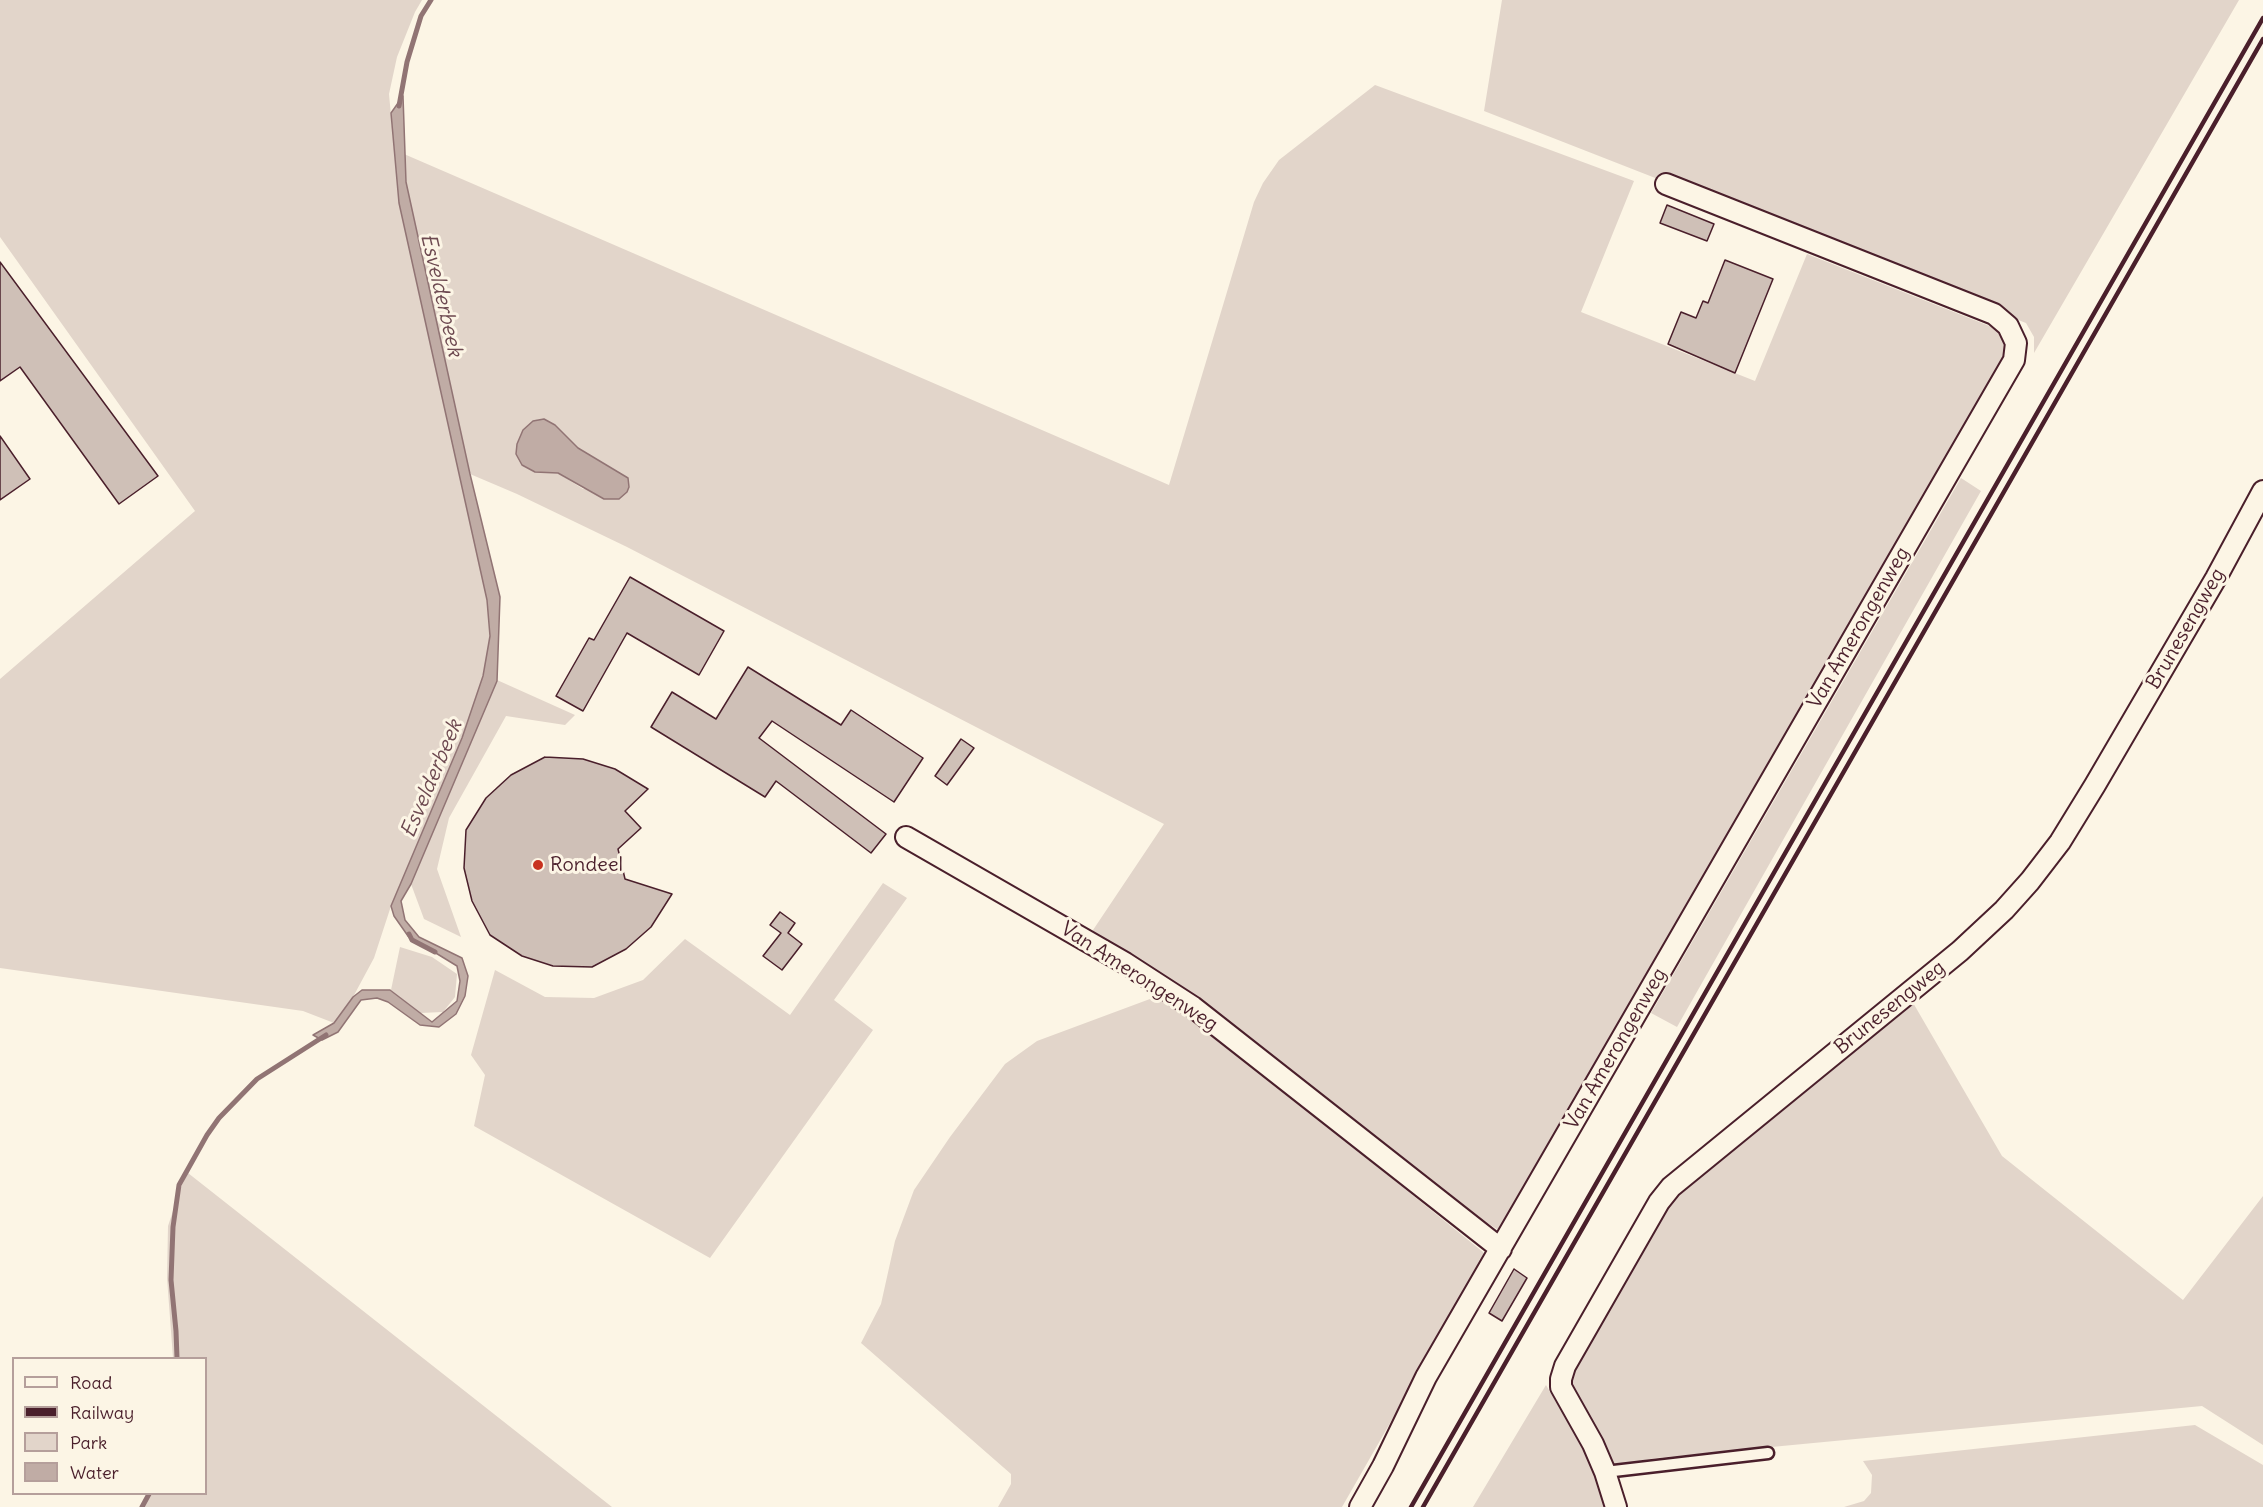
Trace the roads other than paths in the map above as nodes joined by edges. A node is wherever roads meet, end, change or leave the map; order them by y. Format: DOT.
graph roads {
  1 [pos="1666,184"];
  2 [pos="2263,491"];
  3 [pos="906,837"];
  4 [pos="1501,1249"];
  5 [pos="1768,1453"];
  6 [pos="1605,1472"];
  7 [pos="1360,1507"];
  8 [pos="1616,1507"];
  1 -- 4 [label="street, Van Amerongenweg"];
  2 -- 6 [label="street, Brunesengweg"];
  3 -- 4 [label="street, Van Amerongenweg"];
  4 -- 7 [label="street, Van Amerongenweg"];
  5 -- 6 [label="lane"];
  6 -- 8 [label="street, Brunesengweg"];
}
